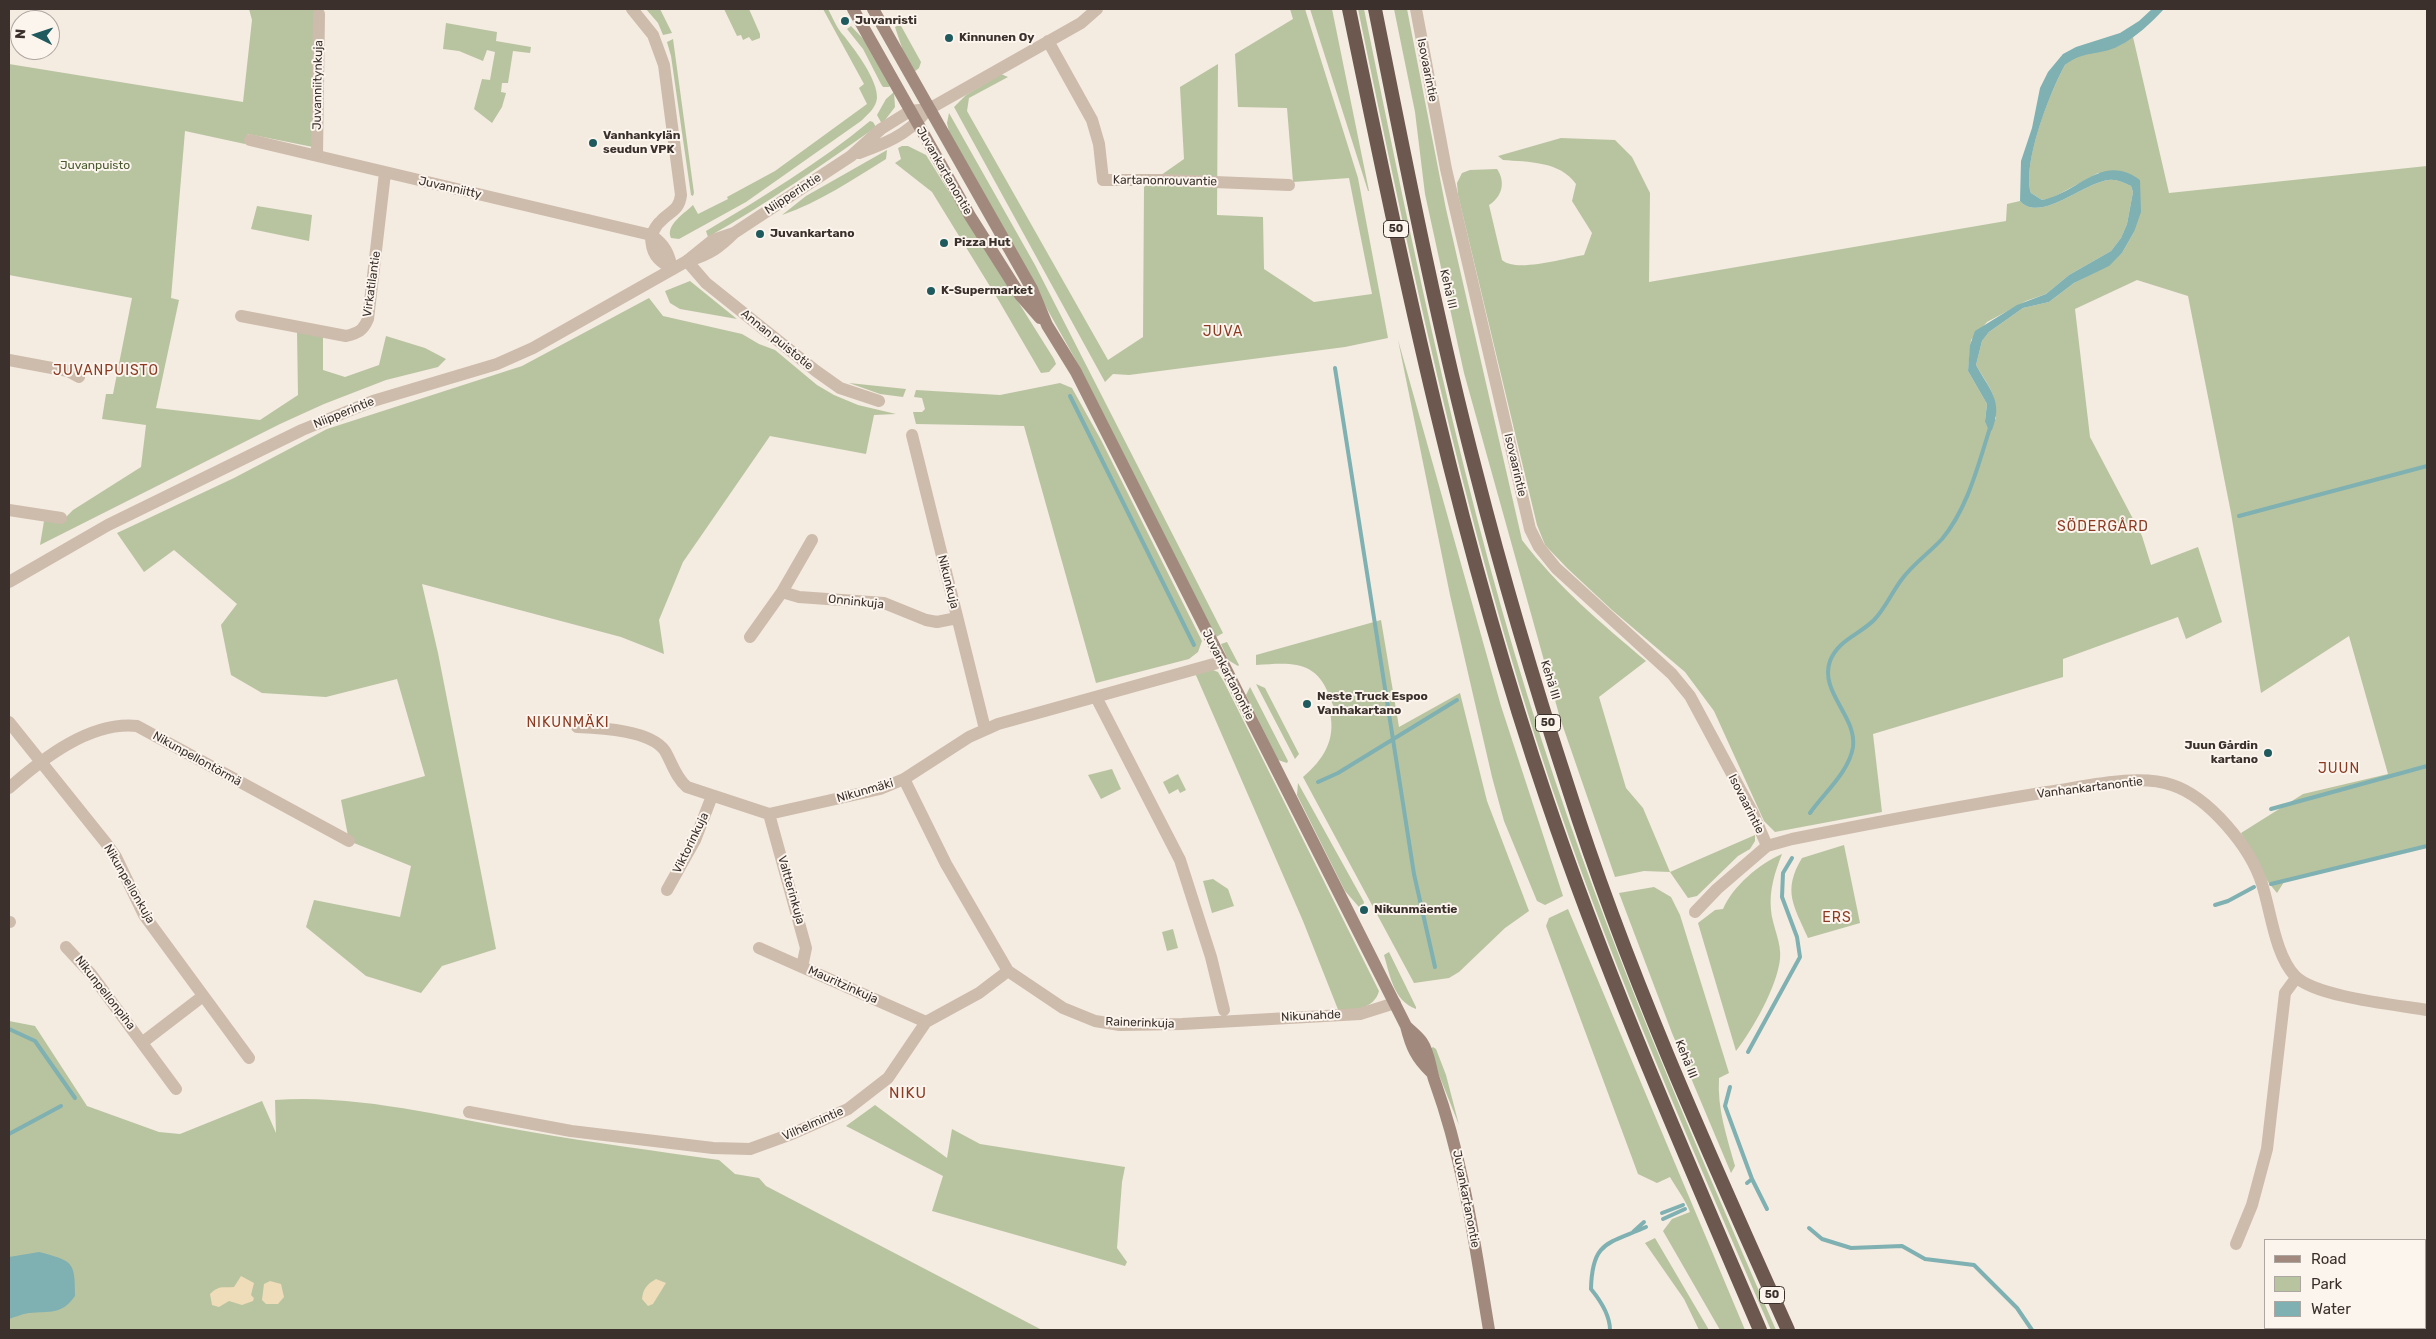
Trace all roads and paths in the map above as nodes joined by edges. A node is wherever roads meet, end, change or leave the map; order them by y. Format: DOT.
graph roads {
  1 [pos="632,9"];
  2 [pos="853,9"];
  3 [pos="873,9"];
  4 [pos="1098,9"];
  5 [pos="1375,9"];
  6 [pos="1416,9"];
  7 [pos="1349,11"];
  8 [pos="319,14"];
  9 [pos="1048,41"];
  10 [pos="929,108"];
  11 [pos="910,111"];
  12 [pos="916,123"];
  13 [pos="250,140"];
  14 [pos="317,155"];
  15 [pos="851,156"];
  16 [pos="384,173"];
  17 [pos="1289,185"];
  18 [pos="651,235"];
  19 [pos="687,261"];
  20 [pos="672,269"];
  21 [pos="241,316"];
  22 [pos="1047,325"];
  23 [pos="9,360"];
  24 [pos="79,377"];
  25 [pos="879,401"];
  26 [pos="912,435"];
  27 [pos="9,510"];
  28 [pos="61,518"];
  29 [pos="812,540"];
  30 [pos="9,582"];
  31 [pos="782,592"];
  32 [pos="957,618"];
  33 [pos="750,637"];
  34 [pos="1221,662"];
  35 [pos="1096,697"];
  36 [pos="9,722"];
  37 [pos="576,727"];
  38 [pos="985,729"];
  39 [pos="40,760"];
  40 [pos="904,779"];
  41 [pos="9,788"];
  42 [pos="712,796"];
  43 [pos="769,814"];
  44 [pos="349,841"];
  45 [pos="1767,846"];
  46 [pos="668,890"];
  47 [pos="1695,912"];
  48 [pos="66,947"];
  49 [pos="759,948"];
  50 [pos="802,967"];
  51 [pos="1008,971"];
  52 [pos="2296,978"];
  53 [pos="203,996"];
  54 [pos="1395,1003"];
  55 [pos="2427,1010"];
  56 [pos="1225,1016"];
  57 [pos="926,1022"];
  58 [pos="143,1042"];
  59 [pos="249,1058"];
  60 [pos="176,1089"];
  61 [pos="469,1112"];
  62 [pos="2236,1244"];
  63 [pos="1489,1330"];
  64 [pos="1760,1330"];
  65 [pos="1788,1330"];
  1 -- 18 [label="street"];
  2 -- 11 [label="main road, Juvankartanontie"];
  3 -- 10 [label="main road, Juvankartanontie"];
  4 -- 9 [label="street"];
  5 -- 65 [label="highway, Kehä III / 50"];
  6 -- 45 [label="street, Isovaarintie"];
  7 -- 64 [label="highway, 50"];
  8 -- 14 [label="street, Juvanniitynkuja"];
  9 -- 10 [label="street"];
  9 -- 17 [label="street, Kartanonrouvantie"];
  10 -- 11 [label="street, Niipperintie"];
  10 -- 12 [label="street, Niipperintie"];
  10 -- 22 [label="main road, Juvankartanontie"];
  11 -- 12 [label="main road, Juvankartanontie"];
  11 -- 15 [label="street, Niipperintie"];
  12 -- 15 [label="street, Niipperintie"];
  12 -- 22 [label="main road, Juvankartanontie"];
  13 -- 14 [label="street, Juvanniitty"];
  14 -- 16 [label="street, Juvanniitty"];
  15 -- 19 [label="street, Niipperintie"];
  16 -- 18 [label="street, Juvanniitty"];
  16 -- 21 [label="street, Virkatilantie"];
  18 -- 20 [label="street"];
  19 -- 20 [label="street, Niipperintie"];
  19 -- 25 [label="street, Annan puistotie"];
  20 -- 30 [label="street, Niipperintie"];
  22 -- 34 [label="main road, Juvankartanontie"];
  23 -- 24 [label="street"];
  26 -- 32 [label="street, Nikunkuja"];
  27 -- 28 [label="street"];
  29 -- 31 [label="street"];
  31 -- 32 [label="street, Onninkuja"];
  31 -- 33 [label="street"];
  32 -- 38 [label="street, Nikunkuja"];
  34 -- 35 [label="street, Nikunmäki"];
  34 -- 54 [label="main road, Juvankartanontie"];
  35 -- 38 [label="street, Nikunmäki"];
  35 -- 56 [label="street"];
  36 -- 39 [label="street, Nikunpellonkuja"];
  37 -- 42 [label="street"];
  38 -- 40 [label="street, Nikunmäki"];
  39 -- 41 [label="street, Nikunpellontörmä"];
  39 -- 44 [label="street, Nikunpellontörmä"];
  39 -- 53 [label="street, Nikunpellonkuja"];
  40 -- 43 [label="street, Nikunmäki"];
  40 -- 51 [label="street"];
  42 -- 43 [label="street"];
  42 -- 46 [label="street, Viktorinkuja"];
  43 -- 50 [label="street, Valtterinkuja"];
  45 -- 47 [label="street, Vanhankartanontie"];
  45 -- 52 [label="street, Vanhankartanontie"];
  48 -- 58 [label="street, Nikunpellonpiha"];
  49 -- 50 [label="street, Mauritzinkuja"];
  50 -- 57 [label="street, Mauritzinkuja"];
  51 -- 56 [label="street, Rainerinkuja"];
  51 -- 57 [label="street, Vilhelmintie"];
  52 -- 55 [label="street"];
  52 -- 62 [label="street"];
  53 -- 58 [label="street, Nikunpellonpiha"];
  53 -- 59 [label="street, Nikunpellonkuja"];
  54 -- 56 [label="street, Nikunahde"];
  54 -- 63 [label="main road, Juvankartanontie"];
  57 -- 61 [label="street, Vilhelmintie"];
  58 -- 60 [label="street, Nikunpellonpiha"];
}
